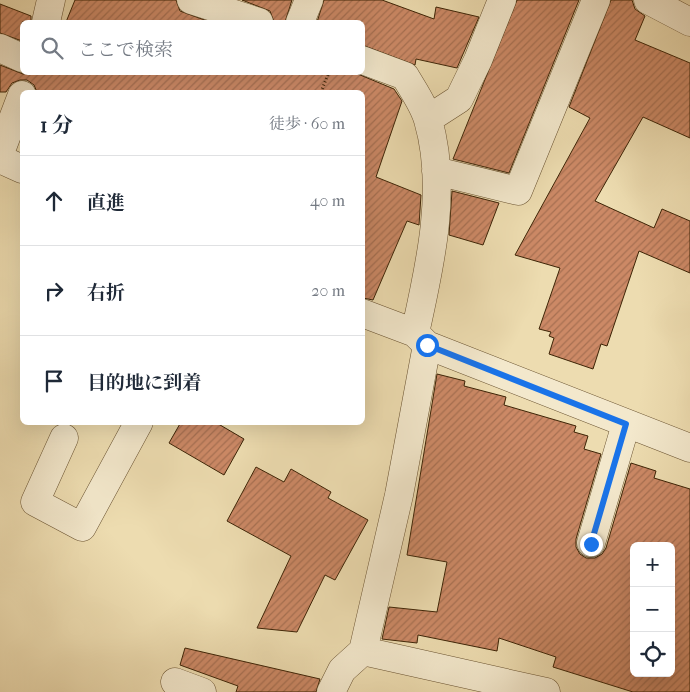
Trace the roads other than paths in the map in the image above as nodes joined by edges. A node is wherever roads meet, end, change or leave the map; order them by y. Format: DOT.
graph roads {
  1 [pos="52,0"];
  2 [pos="191,0"];
  3 [pos="309,0"];
  4 [pos="502,0"];
  5 [pos="596,0"];
  6 [pos="648,0"];
  7 [pos="47,20"];
  8 [pos="253,20"];
  9 [pos="301,20"];
  10 [pos="690,22"];
  11 [pos="0,48"];
  12 [pos="20,57"];
  13 [pos="365,61"];
  14 [pos="30,75"];
  15 [pos="24,90"];
  16 [pos="20,102"];
  17 [pos="428,119"];
  18 [pos="0,153"];
  19 [pos="0,159"];
  20 [pos="20,168"];
  21 [pos="436,171"];
  22 [pos="365,314"];
  23 [pos="421,339"];
  24 [pos="626,424"];
  25 [pos="137,425"];
  26 [pos="64,438"];
  27 [pos="690,448"];
  28 [pos="591,544"];
  29 [pos="363,651"];
  30 [pos="176,682"];
  31 [pos="202,692"];
  32 [pos="331,692"];
  33 [pos="546,692"];
  1 -- 7 [label="street"];
  2 -- 8 [label="street"];
  3 -- 9 [label="street"];
  4 -- 17 [label="street"];
  5 -- 21 [label="street"];
  6 -- 10 [label="street"];
  11 -- 12 [label="street"];
  13 -- 17 [label="street"];
  14 -- 15 [label="street"];
  16 -- 18 [label="street"];
  17 -- 21 [label="street"];
  19 -- 20 [label="street"];
  21 -- 23 [label="street"];
  22 -- 23 [label="street"];
  23 -- 24 [label="street"];
  23 -- 29 [label="street"];
  24 -- 27 [label="street"];
  24 -- 28 [label="street"];
  25 -- 26 [label="street"];
  29 -- 32 [label="street"];
  29 -- 33 [label="street"];
  30 -- 31 [label="street"];
}
